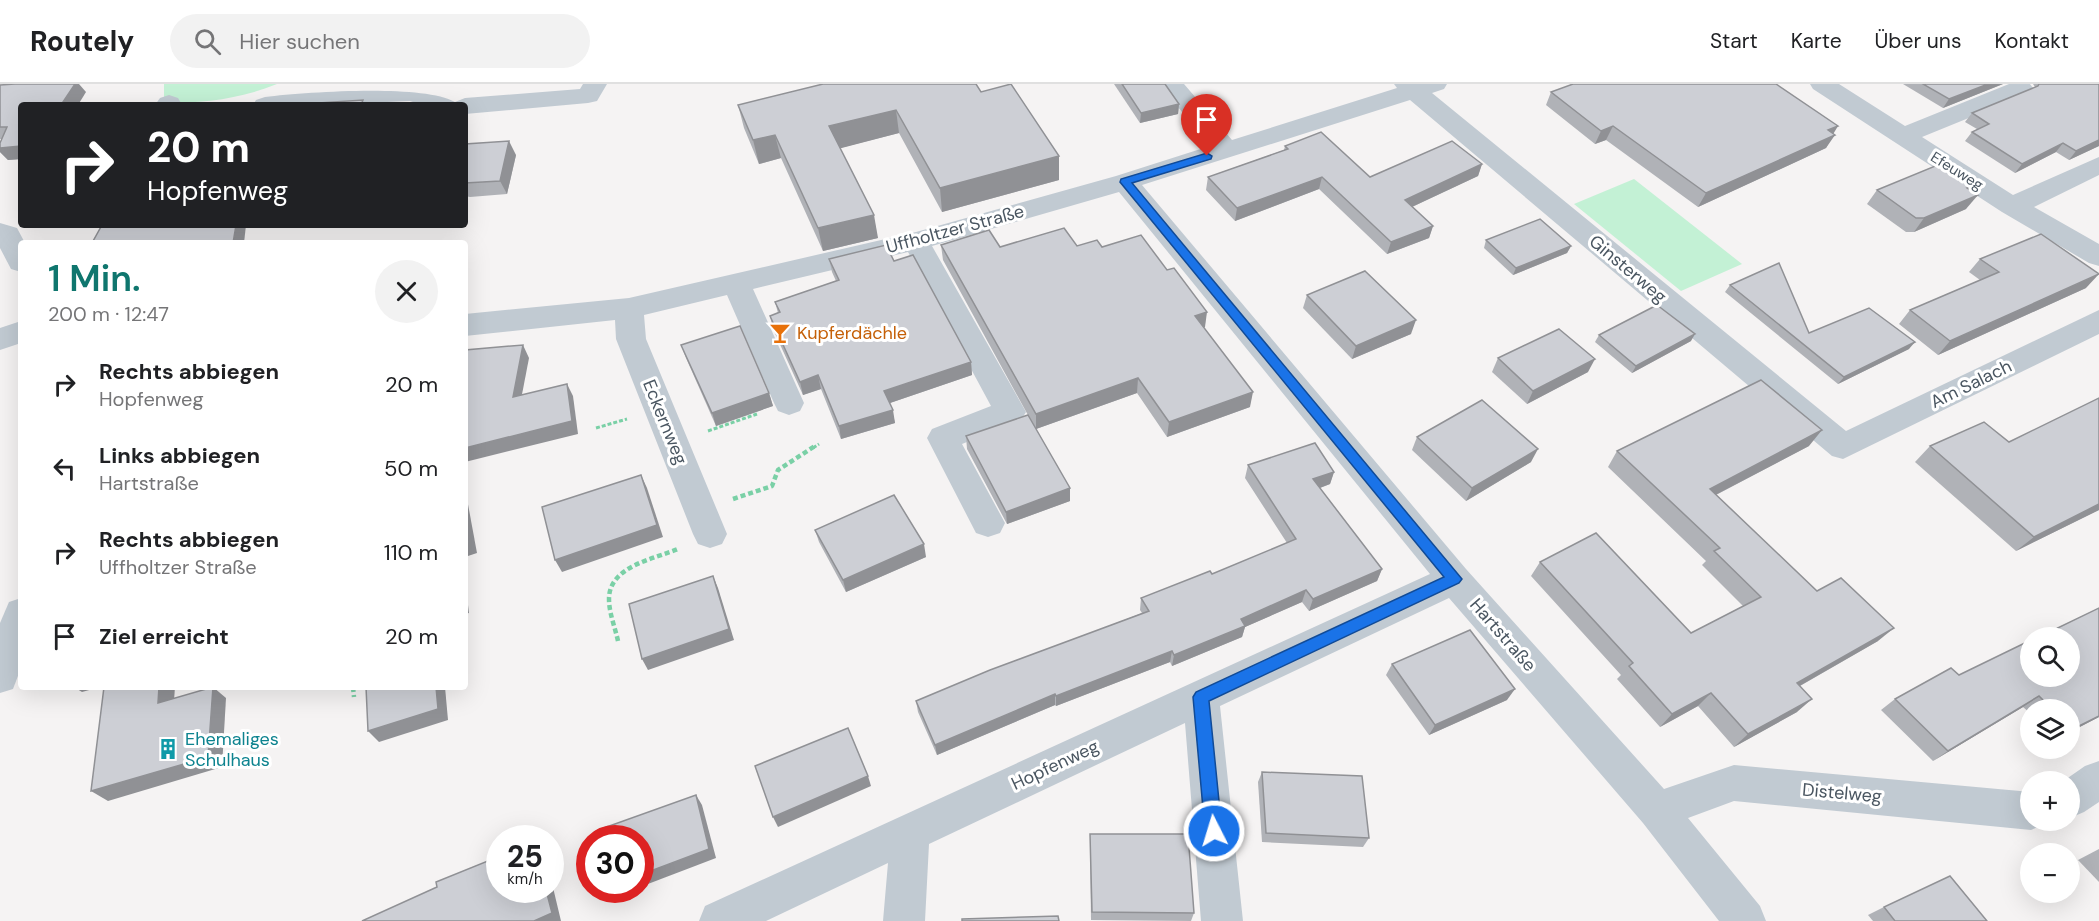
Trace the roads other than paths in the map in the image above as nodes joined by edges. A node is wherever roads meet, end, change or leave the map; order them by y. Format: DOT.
graph roads {
  1 [pos="595,84"];
  2 [pos="1171,84"];
  3 [pos="1822,84"];
  4 [pos="1418,86"];
  5 [pos="2021,88"];
  6 [pos="287,102"];
  7 [pos="437,102"];
  8 [pos="468,106"];
  9 [pos="1902,136"];
  10 [pos="1227,150"];
  11 [pos="2099,165"];
  12 [pos="1125,182"];
  13 [pos="2012,206"];
  14 [pos="9,230"];
  15 [pos="916,241"];
  16 [pos="18,254"];
  17 [pos="2099,256"];
  18 [pos="736,283"];
  19 [pos="628,308"];
  20 [pos="2099,321"];
  21 [pos="468,325"];
  22 [pos="18,333"];
  23 [pos="0,339"];
  24 [pos="789,403"];
  25 [pos="1843,447"];
  26 [pos="706,521"];
  27 [pos="988,523"];
  28 [pos="1454,579"];
  29 [pos="18,622"];
  30 [pos="0,677"];
  31 [pos="1201,697"];
  32 [pos="2099,779"];
  33 [pos="2080,792"];
  34 [pos="1657,810"];
  35 [pos="2020,810"];
  36 [pos="910,833"];
  37 [pos="720,921"];
  38 [pos="904,921"];
  39 [pos="1222,921"];
  40 [pos="1745,921"];
  1 -- 8 [label="street"];
  2 -- 10 [label="street"];
  3 -- 9 [label="street, Efeuweg"];
  4 -- 10 [label="street, Uffholtzer Straße"];
  4 -- 25 [label="street, Ginsterweg"];
  5 -- 9 [label="street, Efeuweg"];
  6 -- 7 [label="street"];
  9 -- 13 [label="street, Efeuweg"];
  10 -- 12 [label="street, Uffholtzer Straße"];
  11 -- 13 [label="street"];
  12 -- 15 [label="street, Uffholtzer Straße"];
  12 -- 28 [label="street, Hartstraße"];
  13 -- 17 [label="street, Efeuweg"];
  14 -- 16 [label="street"];
  15 -- 18 [label="street, Uffholtzer Straße"];
  15 -- 27 [label="street"];
  18 -- 19 [label="street, Uffholtzer Straße"];
  18 -- 24 [label="street"];
  19 -- 21 [label="street, Uffholtzer Straße"];
  19 -- 26 [label="street, Eckernweg"];
  20 -- 25 [label="street, Am Salach"];
  22 -- 23 [label="street"];
  28 -- 31 [label="street, Hopfenweg"];
  28 -- 34 [label="street, Hartstraße"];
  29 -- 30 [label="street"];
  31 -- 36 [label="street, Hopfenweg"];
  31 -- 39 [label="street"];
  32 -- 33 [label="street"];
  34 -- 35 [label="street, Distelweg"];
  34 -- 40 [label="street, Hartstraße"];
  36 -- 37 [label="street, Hopfenweg"];
  36 -- 38 [label="street"];
}
